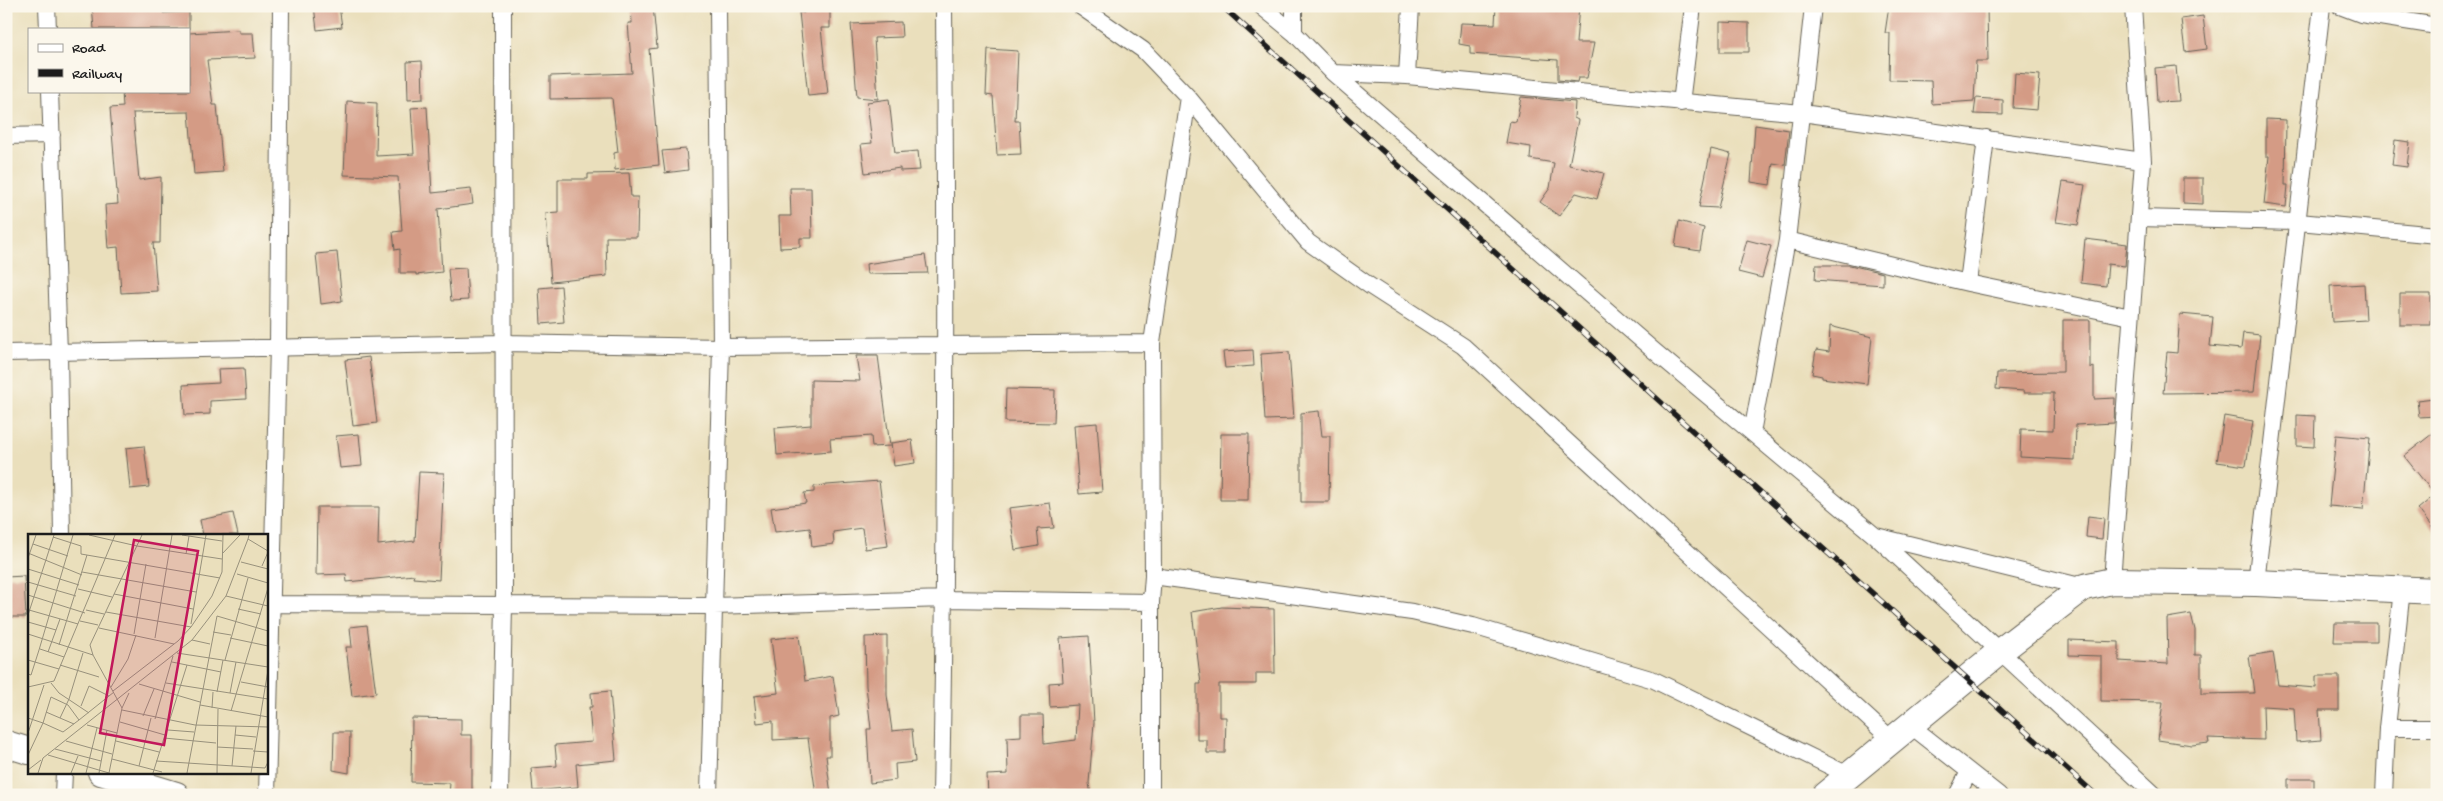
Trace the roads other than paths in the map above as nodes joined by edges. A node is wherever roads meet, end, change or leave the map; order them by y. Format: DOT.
graph roads {
  1 [pos="47,6"];
  2 [pos="281,6"];
  3 [pos="503,6"];
  4 [pos="718,6"];
  5 [pos="944,6"];
  6 [pos="1080,6"];
  7 [pos="1262,6"];
  8 [pos="1294,6"];
  9 [pos="1411,6"];
  10 [pos="1693,6"];
  11 [pos="1813,6"];
  12 [pos="2134,6"];
  13 [pos="2322,6"];
  14 [pos="2340,6"];
  15 [pos="2361,10"];
  16 [pos="2437,26"];
  17 [pos="48,28"];
  18 [pos="1294,33"];
  19 [pos="1333,73"];
  20 [pos="1407,76"];
  21 [pos="50,92"];
  22 [pos="1188,97"];
  23 [pos="1681,103"];
  24 [pos="1802,113"];
  25 [pos="52,135"];
  26 [pos="6,136"];
  27 [pos="1986,138"];
  28 [pos="2143,161"];
  29 [pos="2139,218"];
  30 [pos="2299,222"];
  31 [pos="2437,235"];
  32 [pos="1787,240"];
  33 [pos="1968,283"];
  34 [pos="2132,317"];
  35 [pos="504,342"];
  36 [pos="1152,343"];
  37 [pos="946,344"];
  38 [pos="278,346"];
  39 [pos="721,347"];
  40 [pos="6,353"];
  41 [pos="59,353"];
  42 [pos="1752,433"];
  43 [pos="62,534"];
  44 [pos="1874,536"];
  45 [pos="1153,576"];
  46 [pos="2112,581"];
  47 [pos="2256,583"];
  48 [pos="2084,587"];
  49 [pos="2402,589"];
  50 [pos="2437,591"];
  51 [pos="945,599"];
  52 [pos="1151,602"];
  53 [pos="271,604"];
  54 [pos="504,605"];
  55 [pos="714,606"];
  56 [pos="1998,653"];
  57 [pos="2387,728"];
  58 [pos="2437,728"];
  59 [pos="1901,732"];
  60 [pos="6,744"];
  61 [pos="268,747"];
  62 [pos="28,751"];
  63 [pos="1969,772"];
  64 [pos="64,774"];
  65 [pos="108,774"];
  66 [pos="267,774"];
  67 [pos="1848,775"];
  68 [pos="63,795"];
  69 [pos="176,795"];
  70 [pos="267,795"];
  71 [pos="500,795"];
  72 [pos="709,795"];
  73 [pos="941,795"];
  74 [pos="1151,795"];
  75 [pos="1825,795"];
  76 [pos="1957,795"];
  77 [pos="1999,795"];
  78 [pos="2155,795"];
  79 [pos="2384,795"];
  1 -- 17 [label="street"];
  2 -- 38 [label="street"];
  3 -- 35 [label="street"];
  4 -- 39 [label="street"];
  5 -- 37 [label="street"];
  6 -- 22 [label="street"];
  7 -- 18 [label="street"];
  8 -- 18 [label="street"];
  9 -- 20 [label="street"];
  10 -- 23 [label="street"];
  11 -- 24 [label="street"];
  12 -- 28 [label="street"];
  13 -- 30 [label="street"];
  14 -- 15 [label="street"];
  15 -- 16 [label="street"];
  18 -- 19 [label="street"];
  19 -- 20 [label="street"];
  19 -- 42 [label="street"];
  20 -- 23 [label="street"];
  21 -- 25 [label="street"];
  22 -- 36 [label="street"];
  22 -- 59 [label="street"];
  23 -- 24 [label="street"];
  24 -- 27 [label="street"];
  24 -- 32 [label="street"];
  25 -- 26 [label="street"];
  25 -- 41 [label="street"];
  27 -- 28 [label="street"];
  27 -- 33 [label="street"];
  28 -- 29 [label="street"];
  29 -- 30 [label="street"];
  29 -- 34 [label="street"];
  30 -- 31 [label="street"];
  30 -- 47 [label="street"];
  32 -- 33 [label="street"];
  32 -- 42 [label="street"];
  33 -- 34 [label="street"];
  34 -- 46 [label="street"];
  35 -- 38 [label="street"];
  35 -- 39 [label="street"];
  35 -- 54 [label="street"];
  36 -- 37 [label="street"];
  36 -- 45 [label="street"];
  37 -- 39 [label="street"];
  37 -- 51 [label="street"];
  38 -- 41 [label="street"];
  38 -- 53 [label="street"];
  39 -- 55 [label="street"];
  40 -- 41 [label="street"];
  41 -- 43 [label="street"];
  42 -- 44 [label="street"];
  44 -- 48 [label="street"];
  44 -- 56 [label="street"];
  45 -- 52 [label="street"];
  45 -- 67 [label="street"];
  46 -- 47 [label="main road"];
  46 -- 48 [label="main road"];
  47 -- 49 [label="main road"];
  48 -- 56 [label="main road"];
  49 -- 50 [label="main road"];
  49 -- 57 [label="street"];
  51 -- 52 [label="street"];
  51 -- 55 [label="street"];
  51 -- 73 [label="street"];
  52 -- 74 [label="street"];
  53 -- 54 [label="street"];
  53 -- 61 [label="street"];
  54 -- 55 [label="street"];
  54 -- 71 [label="street"];
  55 -- 72 [label="street"];
  56 -- 59 [label="main road"];
  56 -- 78 [label="street"];
  57 -- 58 [label="street"];
  57 -- 79 [label="street"];
  59 -- 63 [label="street"];
  59 -- 67 [label="main road"];
  60 -- 62 [label="main road"];
  63 -- 76 [label="street"];
  63 -- 77 [label="street"];
  64 -- 68 [label="street"];
  65 -- 69 [label="main road"];
  66 -- 70 [label="street"];
  67 -- 75 [label="main road"];
}
